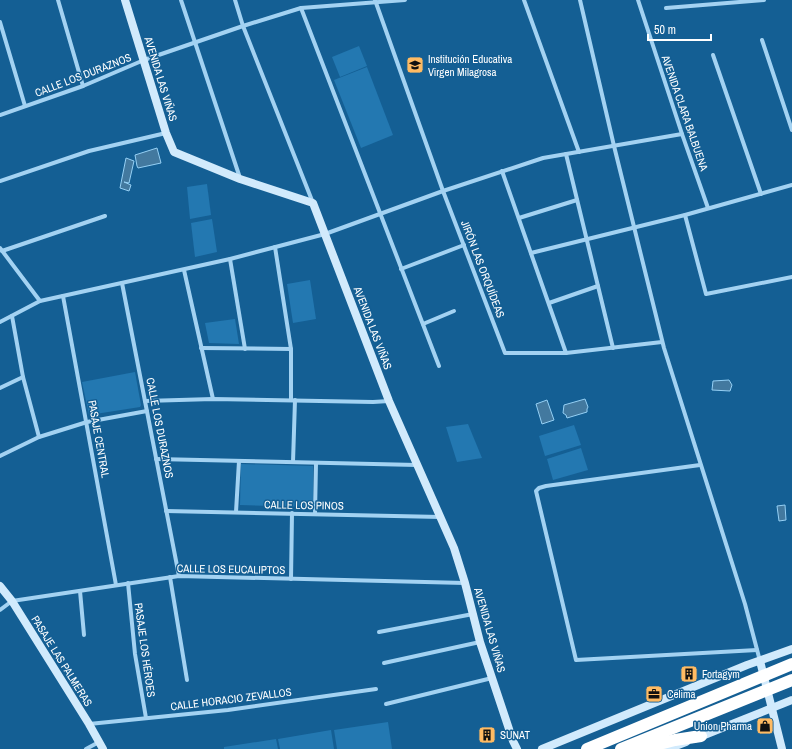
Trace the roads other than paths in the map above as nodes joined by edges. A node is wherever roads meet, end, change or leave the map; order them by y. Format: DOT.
graph roads {
  1 [pos="58,0"];
  2 [pos="125,0"];
  3 [pos="181,0"];
  4 [pos="235,0"];
  5 [pos="320,0"];
  6 [pos="405,0"];
  7 [pos="524,0"];
  8 [pos="580,0"];
  9 [pos="638,0"];
  10 [pos="764,0"];
  11 [pos="375,1"];
  12 [pos="706,2"];
  13 [pos="323,6"];
  14 [pos="301,8"];
  15 [pos="666,8"];
  16 [pos="0,22"];
  17 [pos="243,26"];
  18 [pos="762,40"];
  19 [pos="195,44"];
  20 [pos="713,55"];
  21 [pos="144,60"];
  22 [pos="83,86"];
  23 [pos="24,106"];
  24 [pos="0,115"];
  25 [pos="790,117"];
  26 [pos="792,130"];
  27 [pos="166,133"];
  28 [pos="682,134"];
  29 [pos="614,146"];
  30 [pos="579,152"];
  31 [pos="566,154"];
  32 [pos="502,171"];
  33 [pos="240,179"];
  34 [pos="0,181"];
  35 [pos="792,185"];
  36 [pos="444,192"];
  37 [pos="761,194"];
  38 [pos="577,200"];
  39 [pos="313,203"];
  40 [pos="708,208"];
  41 [pos="380,214"];
  42 [pos="685,215"];
  43 [pos="105,216"];
  44 [pos="518,218"];
  45 [pos="634,228"];
  46 [pos="325,234"];
  47 [pos="587,240"];
  48 [pos="464,245"];
  49 [pos="275,247"];
  50 [pos="1,250"];
  51 [pos="531,253"];
  52 [pos="230,259"];
  53 [pos="401,269"];
  54 [pos="184,270"];
  55 [pos="792,277"];
  56 [pos="122,283"];
  57 [pos="598,286"];
  58 [pos="63,296"];
  59 [pos="40,301"];
  60 [pos="549,303"];
  61 [pos="454,311"];
  62 [pos="12,316"];
  63 [pos="0,322"];
  64 [pos="423,324"];
  65 [pos="662,342"];
  66 [pos="202,348"];
  67 [pos="613,348"];
  68 [pos="245,349"];
  69 [pos="291,349"];
  70 [pos="566,353"];
  71 [pos="439,366"];
  72 [pos="23,377"];
  73 [pos="0,388"];
  74 [pos="213,400"];
  75 [pos="293,400"];
  76 [pos="145,401"];
  77 [pos="389,401"];
  78 [pos="147,411"];
  79 [pos="87,422"];
  80 [pos="39,437"];
  81 [pos="0,456"];
  82 [pos="156,459"];
  83 [pos="239,461"];
  84 [pos="293,462"];
  85 [pos="316,463"];
  86 [pos="417,465"];
  87 [pos="700,465"];
  88 [pos="166,510"];
  89 [pos="236,512"];
  90 [pos="292,513"];
  91 [pos="315,514"];
  92 [pos="441,517"];
  93 [pos="179,576"];
  94 [pos="170,577"];
  95 [pos="291,579"];
  96 [pos="128,583"];
  97 [pos="465,583"];
  98 [pos="116,585"];
  99 [pos="0,586"];
  100 [pos="80,591"];
  101 [pos="12,602"];
  102 [pos="0,610"];
  103 [pos="473,614"];
  104 [pos="379,632"];
  105 [pos="84,635"];
  106 [pos="480,642"];
  107 [pos="792,649"];
  108 [pos="757,650"];
  109 [pos="760,661"];
  110 [pos="384,663"];
  111 [pos="792,664"];
  112 [pos="764,675"];
  113 [pos="492,678"];
  114 [pos="187,680"];
  115 [pos="792,680"];
  116 [pos="376,689"];
  117 [pos="768,689"];
  118 [pos="792,700"];
  119 [pos="386,704"];
  120 [pos="772,708"];
  121 [pos="146,718"];
  122 [pos="89,724"];
  123 [pos="701,736"];
  124 [pos="101,746"];
  125 [pos="86,749"];
  126 [pos="517,749"];
  127 [pos="542,749"];
  128 [pos="586,749"];
  129 [pos="620,749"];
  130 [pos="639,749"];
  131 [pos="668,749"];
  132 [pos="782,749"];
  1 -- 22 [label="street"];
  2 -- 21 [label="street, AVENIDA LAS VIÑAS"];
  3 -- 19 [label="street"];
  4 -- 17 [label="street"];
  5 -- 13 [label="street"];
  6 -- 11 [label="street, CALLE LOS DURAZNOS"];
  7 -- 30 [label="street"];
  8 -- 29 [label="street"];
  9 -- 28 [label="street, AVENIDA CLARA BALBUENA"];
  10 -- 12 [label="street"];
  11 -- 13 [label="street, CALLE LOS DURAZNOS"];
  11 -- 36 [label="street, JIRÓN LAS ORQUÍDEAS"];
  12 -- 15 [label="street"];
  13 -- 14 [label="street, CALLE LOS DURAZNOS"];
  14 -- 17 [label="street, CALLE LOS DURAZNOS"];
  14 -- 41 [label="street"];
  16 -- 23 [label="street"];
  17 -- 19 [label="street, CALLE LOS DURAZNOS"];
  17 -- 39 [label="street"];
  18 -- 25 [label="street"];
  19 -- 21 [label="street, CALLE LOS DURAZNOS"];
  19 -- 33 [label="street"];
  20 -- 37 [label="street"];
  21 -- 22 [label="street, CALLE LOS DURAZNOS"];
  21 -- 27 [label="street, AVENIDA LAS VIÑAS"];
  22 -- 23 [label="street, CALLE LOS DURAZNOS"];
  23 -- 24 [label="street, CALLE LOS DURAZNOS"];
  25 -- 26 [label="street"];
  27 -- 33 [label="street, AVENIDA LAS VIÑAS"];
  27 -- 34 [label="street"];
  28 -- 29 [label="street"];
  28 -- 40 [label="street, AVENIDA CLARA BALBUENA"];
  29 -- 30 [label="street"];
  29 -- 45 [label="street"];
  30 -- 31 [label="street"];
  31 -- 32 [label="street"];
  31 -- 38 [label="street"];
  32 -- 36 [label="street"];
  32 -- 44 [label="street"];
  33 -- 39 [label="street, AVENIDA LAS VIÑAS"];
  35 -- 37 [label="street"];
  36 -- 41 [label="street"];
  36 -- 48 [label="street, JIRÓN LAS ORQUÍDEAS"];
  37 -- 40 [label="street"];
  38 -- 44 [label="street"];
  38 -- 47 [label="street"];
  39 -- 46 [label="street, AVENIDA LAS VIÑAS"];
  40 -- 42 [label="street"];
  41 -- 46 [label="street"];
  41 -- 53 [label="street"];
  42 -- 45 [label="street"];
  42 -- 55 [label="street"];
  43 -- 50 [label="street"];
  44 -- 51 [label="street"];
  45 -- 47 [label="street"];
  45 -- 65 [label="street"];
  46 -- 49 [label="street"];
  46 -- 77 [label="street, AVENIDA LAS VIÑAS"];
  47 -- 51 [label="street"];
  47 -- 57 [label="street"];
  48 -- 53 [label="street"];
  48 -- 70 [label="street, JIRÓN LAS ORQUÍDEAS"];
  49 -- 52 [label="street"];
  49 -- 69 [label="street"];
  50 -- 59 [label="street"];
  51 -- 60 [label="street"];
  52 -- 54 [label="street"];
  52 -- 68 [label="street"];
  53 -- 64 [label="street"];
  54 -- 56 [label="street"];
  54 -- 66 [label="street"];
  56 -- 58 [label="street"];
  56 -- 76 [label="street, CALLE LOS DURAZNOS"];
  57 -- 60 [label="street"];
  57 -- 67 [label="street"];
  58 -- 59 [label="street"];
  58 -- 79 [label="street, PASAJE CENTRAL"];
  59 -- 62 [label="street"];
  60 -- 70 [label="street"];
  61 -- 64 [label="street"];
  62 -- 63 [label="street"];
  62 -- 72 [label="street"];
  64 -- 71 [label="street"];
  65 -- 67 [label="street"];
  65 -- 87 [label="street"];
  66 -- 68 [label="street"];
  66 -- 74 [label="street"];
  67 -- 70 [label="street"];
  68 -- 69 [label="street"];
  69 -- 75 [label="street"];
  72 -- 73 [label="street"];
  72 -- 80 [label="street"];
  74 -- 75 [label="street"];
  74 -- 76 [label="street"];
  75 -- 77 [label="street"];
  75 -- 84 [label="street"];
  76 -- 78 [label="street, CALLE LOS DURAZNOS"];
  77 -- 86 [label="street, AVENIDA LAS VIÑAS"];
  78 -- 79 [label="street"];
  78 -- 82 [label="street, CALLE LOS DURAZNOS"];
  79 -- 80 [label="street"];
  79 -- 98 [label="street, PASAJE CENTRAL"];
  80 -- 81 [label="street"];
  82 -- 83 [label="street"];
  82 -- 88 [label="street, CALLE LOS DURAZNOS"];
  83 -- 84 [label="street"];
  83 -- 89 [label="street"];
  84 -- 85 [label="street"];
  85 -- 86 [label="street"];
  85 -- 91 [label="street"];
  86 -- 92 [label="street, AVENIDA LAS VIÑAS"];
  87 -- 108 [label="street"];
  87 -- 108 [label="street"];
  88 -- 89 [label="street, CALLE LOS PINOS"];
  88 -- 93 [label="street, CALLE LOS DURAZNOS"];
  89 -- 90 [label="street, CALLE LOS PINOS"];
  90 -- 91 [label="street, CALLE LOS PINOS"];
  90 -- 95 [label="street"];
  91 -- 92 [label="street, CALLE LOS PINOS"];
  92 -- 97 [label="street, AVENIDA LAS VIÑAS"];
  93 -- 94 [label="street, CALLE LOS EUCALIPTOS"];
  93 -- 95 [label="street, CALLE LOS EUCALIPTOS"];
  94 -- 96 [label="street, CALLE LOS EUCALIPTOS"];
  94 -- 114 [label="street"];
  95 -- 97 [label="street, CALLE LOS EUCALIPTOS"];
  96 -- 98 [label="street, CALLE LOS EUCALIPTOS"];
  96 -- 121 [label="street, PASAJE LOS HÉROES"];
  97 -- 103 [label="street, AVENIDA LAS VIÑAS"];
  98 -- 100 [label="street, CALLE LOS EUCALIPTOS"];
  99 -- 101 [label="street, PASAJE LAS PALMERAS"];
  100 -- 101 [label="street, CALLE LOS EUCALIPTOS"];
  100 -- 105 [label="street"];
  101 -- 102 [label="street, CALLE LOS EUCALIPTOS"];
  101 -- 122 [label="street, PASAJE LAS PALMERAS"];
  103 -- 104 [label="street"];
  103 -- 106 [label="street, AVENIDA LAS VIÑAS"];
  106 -- 110 [label="street"];
  106 -- 113 [label="street, AVENIDA LAS VIÑAS"];
  107 -- 109 [label="street"];
  108 -- 109 [label="street"];
  109 -- 112 [label="street"];
  109 -- 127 [label="street"];
  111 -- 112 [label="highway"];
  112 -- 117 [label="street"];
  112 -- 128 [label="highway"];
  113 -- 119 [label="street"];
  113 -- 126 [label="street, AVENIDA LAS VIÑAS"];
  115 -- 117 [label="highway"];
  116 -- 121 [label="street, CALLE HORACIO ZEVALLOS"];
  117 -- 120 [label="street"];
  117 -- 129 [label="highway"];
  118 -- 120 [label="street"];
  120 -- 123 [label="street"];
  120 -- 132 [label="street"];
  121 -- 122 [label="street, CALLE HORACIO ZEVALLOS"];
  122 -- 124 [label="street, PASAJE LAS PALMERAS"];
  123 -- 130 [label="highway"];
  123 -- 131 [label="street"];
  124 -- 125 [label="street"];
}
